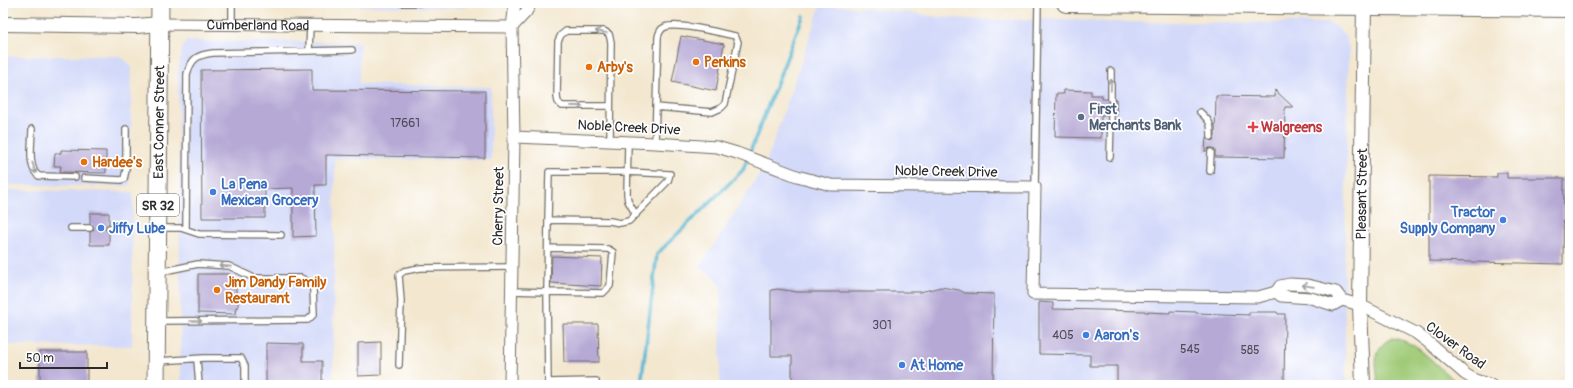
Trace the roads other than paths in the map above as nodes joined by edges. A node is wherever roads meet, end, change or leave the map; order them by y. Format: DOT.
graph roads {
  1 [pos="160,3"];
  2 [pos="232,3"];
  3 [pos="402,3"];
  4 [pos="419,3"];
  5 [pos="515,3"];
  6 [pos="531,3"];
  7 [pos="1038,3"];
  8 [pos="1066,3"];
  9 [pos="1364,4"];
  10 [pos="1570,8"];
  11 [pos="3,24"];
  12 [pos="160,24"];
  13 [pos="232,25"];
  14 [pos="310,25"];
  15 [pos="512,27"];
  16 [pos="352,50"];
  17 [pos="309,51"];
  18 [pos="1111,71"];
  19 [pos="1111,99"];
  20 [pos="610,106"];
  21 [pos="656,107"];
  22 [pos="1200,112"];
  23 [pos="1111,115"];
  24 [pos="32,129"];
  25 [pos="126,129"];
  26 [pos="514,137"];
  27 [pos="1211,137"];
  28 [pos="610,141"];
  29 [pos="628,142"];
  30 [pos="655,143"];
  31 [pos="1211,152"];
  32 [pos="1110,157"];
  33 [pos="1210,171"];
  34 [pos="626,172"];
  35 [pos="75,177"];
  36 [pos="84,178"];
  37 [pos="1034,187"];
  38 [pos="636,215"];
  39 [pos="548,220"];
  40 [pos="71,228"];
  41 [pos="90,228"];
  42 [pos="109,228"];
  43 [pos="122,228"];
  44 [pos="158,228"];
  45 [pos="186,229"];
  46 [pos="281,235"];
  47 [pos="548,248"];
  48 [pos="512,267"];
  49 [pos="158,273"];
  50 [pos="512,291"];
  51 [pos="547,292"];
  52 [pos="1360,305"];
  53 [pos="157,321"];
  54 [pos="197,358"];
  55 [pos="157,361"];
  56 [pos="399,365"];
  57 [pos="596,381"];
  58 [pos="156,385"];
  59 [pos="199,385"];
  60 [pos="245,385"];
  61 [pos="510,385"];
  62 [pos="1363,385"];
  63 [pos="1491,385"];
  1 -- 12 [label="main road, East Conner Street / SR 32"];
  2 -- 13 [label="lane"];
  3 -- 4 [label="lane"];
  5 -- 15 [label="street, Cherry Street"];
  6 -- 15 [label="street"];
  7 -- 37 [label="lane"];
  8 -- 9 [label="highway"];
  9 -- 10 [label="highway"];
  9 -- 52 [label="street, Pleasant Street"];
  11 -- 12 [label="street, Cumberland Road"];
  12 -- 13 [label="street, Cumberland Road"];
  12 -- 44 [label="main road, East Conner Street / SR 32"];
  13 -- 14 [label="street, Cumberland Road"];
  14 -- 15 [label="street, Cumberland Road"];
  14 -- 17 [label="lane"];
  15 -- 26 [label="street, Cherry Street"];
  16 -- 17 [label="lane"];
  17 -- 45 [label="lane"];
  19 -- 18 [label="lane, one-way"];
  20 -- 20 [label="lane, one-way"];
  20 -- 28 [label="lane"];
  21 -- 21 [label="lane"];
  21 -- 30 [label="lane"];
  22 -- 27 [label="lane"];
  23 -- 32 [label="lane"];
  24 -- 35 [label="lane, one-way"];
  25 -- 36 [label="lane"];
  26 -- 28 [label="street, Noble Creek Drive"];
  26 -- 48 [label="street, Cherry Street"];
  28 -- 29 [label="street, Noble Creek Drive"];
  29 -- 30 [label="street, Noble Creek Drive"];
  29 -- 34 [label="lane"];
  30 -- 37 [label="street, Noble Creek Drive"];
  31 -- 33 [label="lane"];
  34 -- 38 [label="lane"];
  34 -- 38 [label="lane"];
  34 -- 39 [label="lane"];
  37 -- 52 [label="street"];
  38 -- 39 [label="lane"];
  39 -- 47 [label="lane"];
  40 -- 41 [label="lane"];
  42 -- 43 [label="lane"];
  44 -- 45 [label="lane"];
  44 -- 49 [label="main road, East Conner Street / SR 32"];
  45 -- 46 [label="lane"];
  47 -- 51 [label="lane"];
  47 -- 51 [label="lane"];
  48 -- 50 [label="street, Cherry Street"];
  48 -- 56 [label="lane"];
  49 -- 53 [label="main road, East Conner Street / SR 32"];
  53 -- 49 [label="lane, one-way"];
  50 -- 51 [label="lane"];
  50 -- 61 [label="street, Cherry Street"];
  51 -- 57 [label="lane"];
  52 -- 62 [label="street, Pleasant Street"];
  52 -- 63 [label="street, Clover Road"];
  53 -- 55 [label="main road, East Conner Street / SR 32"];
  54 -- 55 [label="lane"];
  54 -- 59 [label="lane"];
  54 -- 60 [label="lane"];
  55 -- 58 [label="main road, East Conner Street / SR 32"];
}
